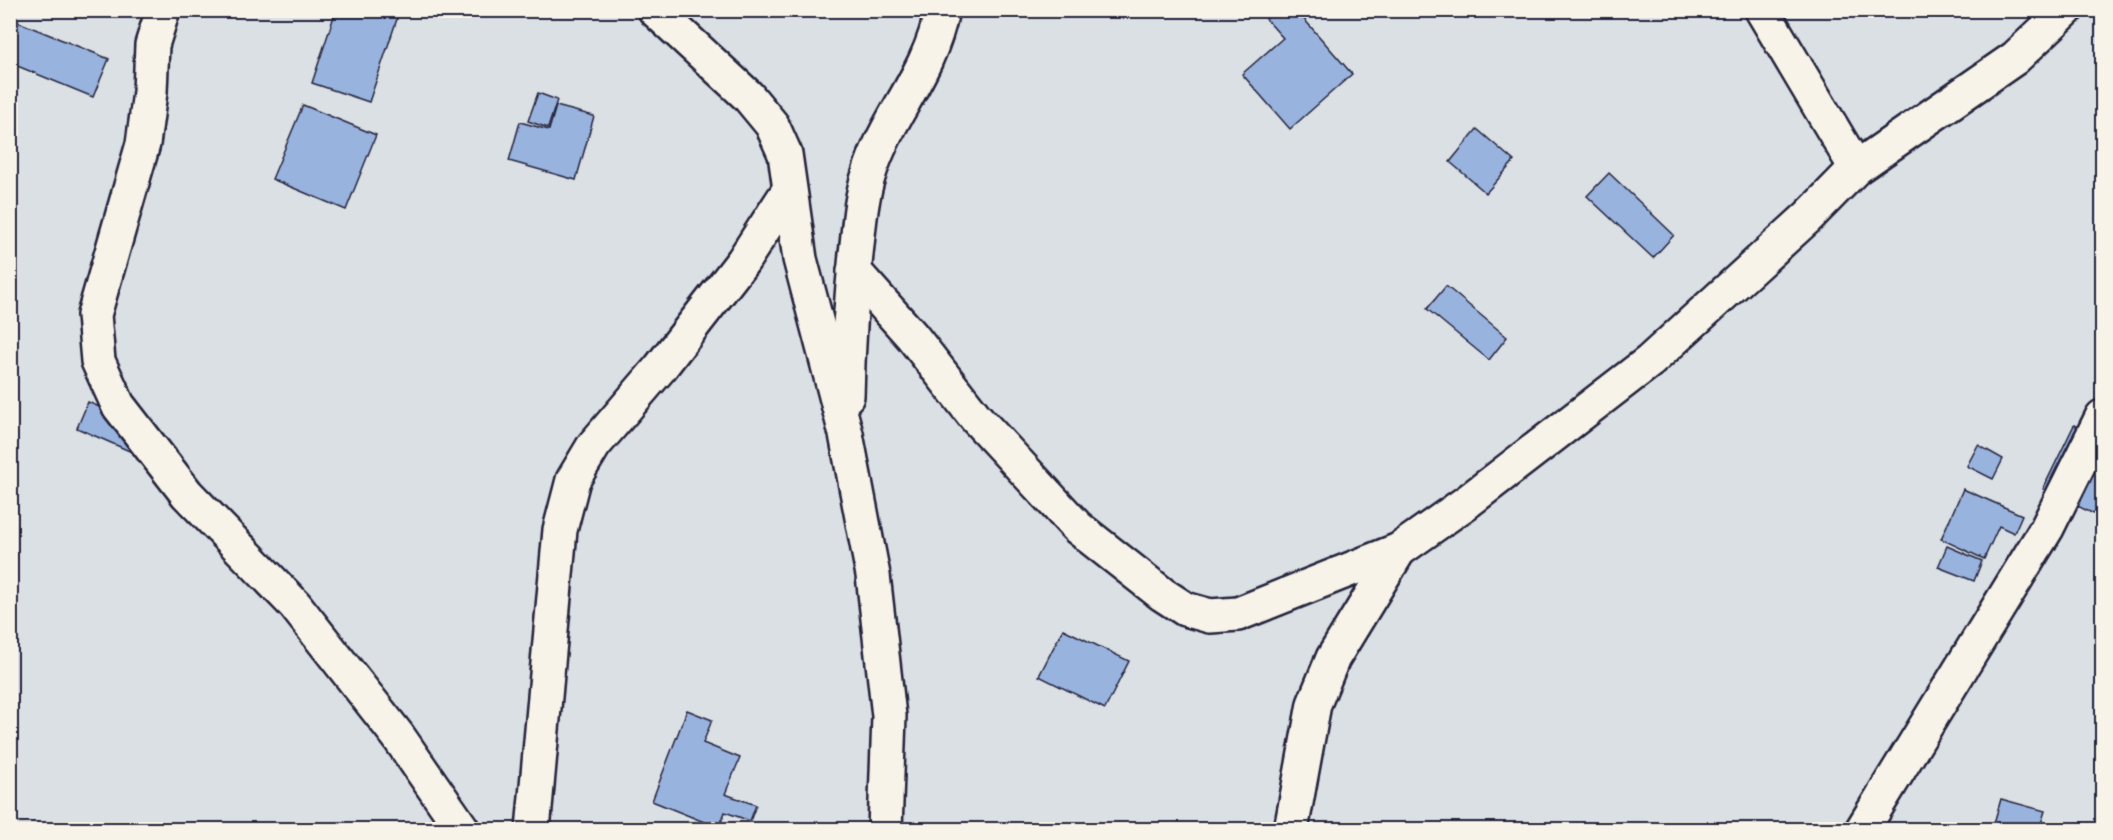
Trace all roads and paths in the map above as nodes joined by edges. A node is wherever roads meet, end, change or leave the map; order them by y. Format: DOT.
graph roads {
  1 [pos="163,10"];
  2 [pos="655,10"];
  3 [pos="942,10"];
  4 [pos="1762,10"];
  5 [pos="2066,10"];
  6 [pos="1856,168"];
  7 [pos="789,190"];
  8 [pos="854,271"];
  9 [pos="2103,417"];
  10 [pos="846,434"];
  11 [pos="1399,550"];
  12 [pos="463,830"];
  13 [pos="533,830"];
  14 [pos="885,830"];
  15 [pos="1291,830"];
  16 [pos="1862,830"];
  1 -- 12 [label="street"];
  2 -- 7 [label="street"];
  3 -- 8 [label="street"];
  4 -- 6 [label="street"];
  5 -- 6 [label="street"];
  6 -- 11 [label="street"];
  7 -- 10 [label="street"];
  7 -- 13 [label="street"];
  8 -- 10 [label="street"];
  8 -- 11 [label="street"];
  9 -- 16 [label="street"];
  10 -- 14 [label="street"];
  11 -- 15 [label="street"];
}
